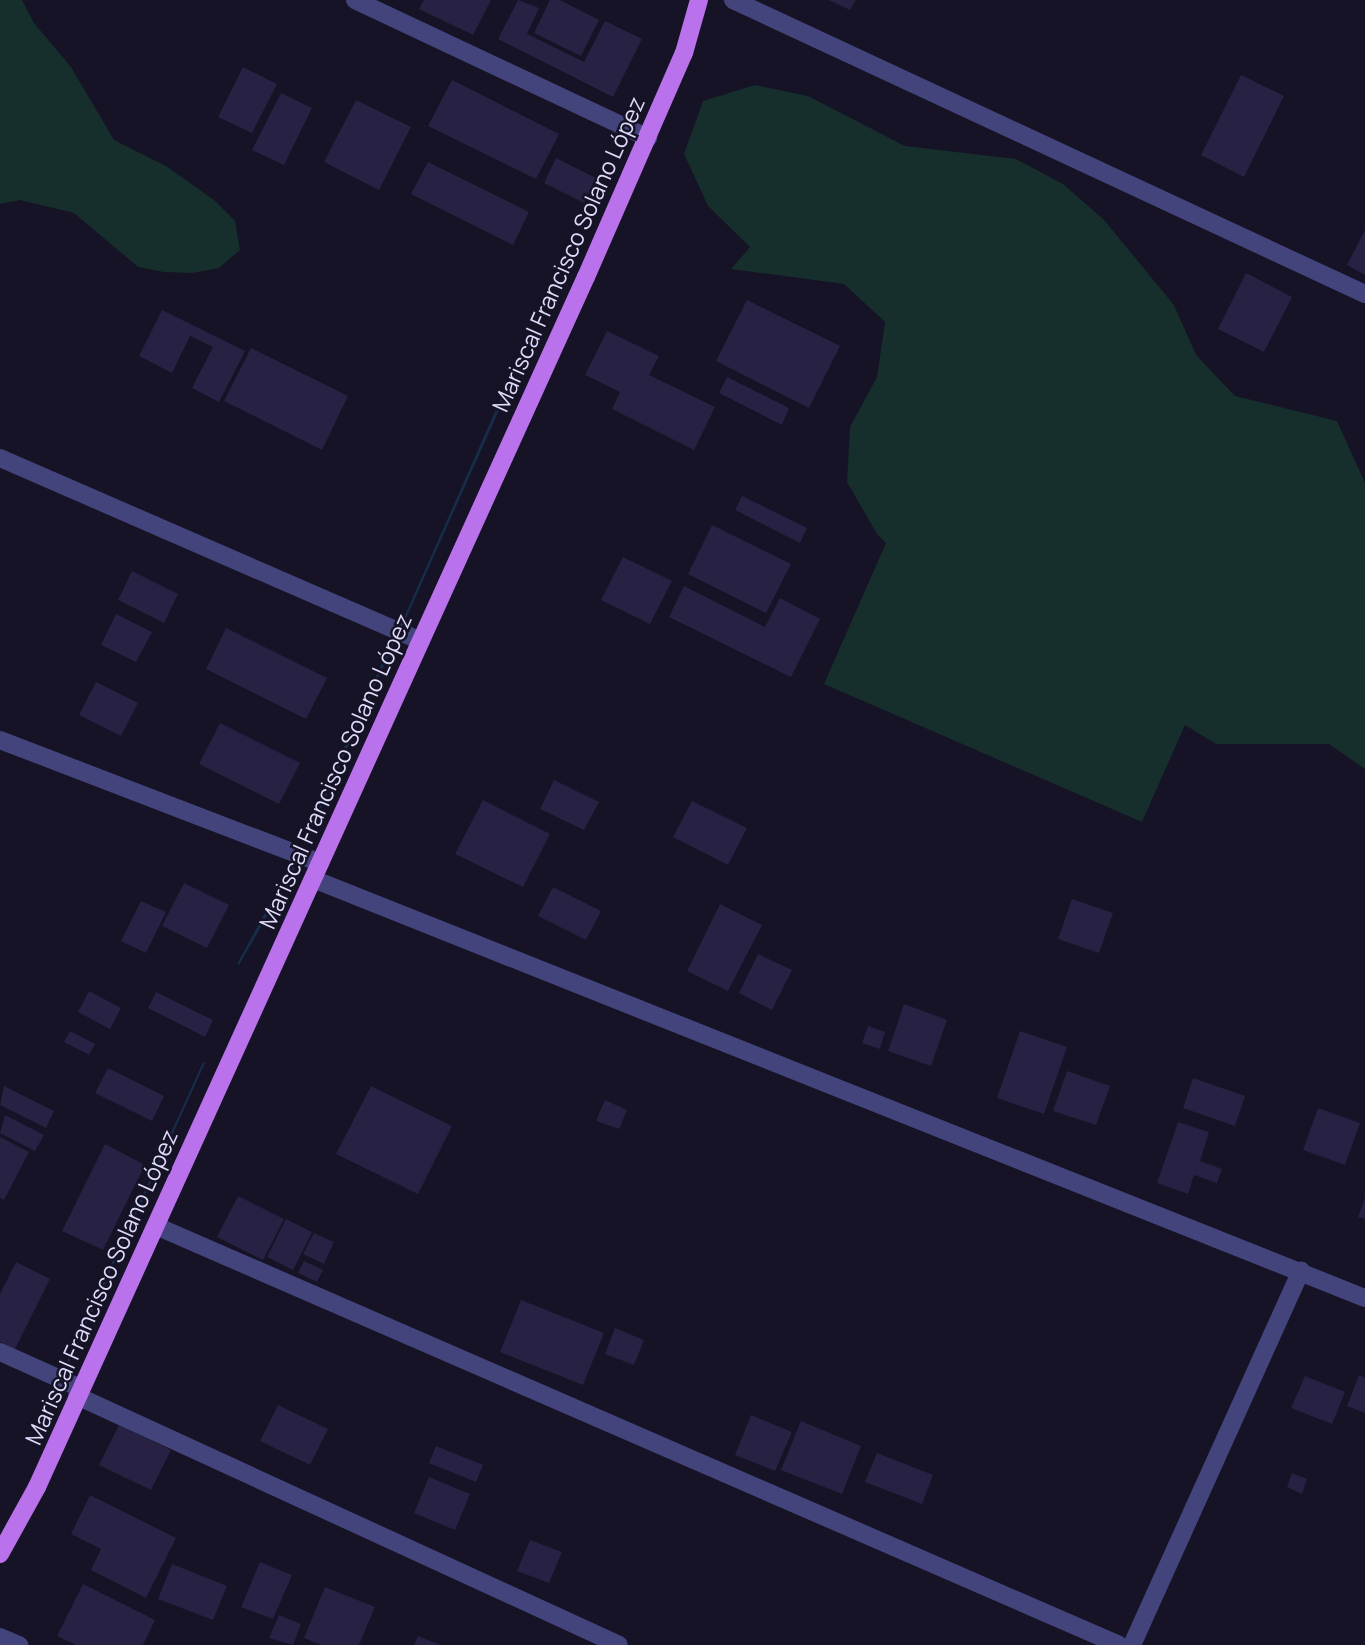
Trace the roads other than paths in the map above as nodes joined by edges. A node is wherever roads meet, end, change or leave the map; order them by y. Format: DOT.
graph roads {
  1 [pos="355,0"];
  2 [pos="699,0"];
  3 [pos="733,0"];
  4 [pos="648,138"];
  5 [pos="1365,294"];
  6 [pos="0,458"];
  7 [pos="421,641"];
  8 [pos="0,740"];
  9 [pos="317,871"];
  10 [pos="156,1226"];
  11 [pos="1301,1270"];
  12 [pos="1365,1298"];
  13 [pos="0,1352"];
  14 [pos="79,1392"];
  15 [pos="0,1554"];
  16 [pos="0,1637"];
  17 [pos="19,1645"];
  18 [pos="620,1645"];
  19 [pos="1119,1645"];
  20 [pos="1132,1645"];
  1 -- 4 [label="street"];
  2 -- 4 [label="main road, Mariscal Francisco Solano López"];
  3 -- 5 [label="street"];
  4 -- 7 [label="main road, Mariscal Francisco Solano López"];
  6 -- 7 [label="street"];
  7 -- 9 [label="main road, Mariscal Francisco Solano López"];
  8 -- 9 [label="street"];
  9 -- 10 [label="main road, Mariscal Francisco Solano López"];
  9 -- 11 [label="street"];
  10 -- 14 [label="main road, Mariscal Francisco Solano López"];
  10 -- 19 [label="street"];
  11 -- 12 [label="street"];
  11 -- 20 [label="street"];
  13 -- 14 [label="street"];
  14 -- 15 [label="main road, Mariscal Francisco Solano López"];
  14 -- 18 [label="street"];
  16 -- 17 [label="street"];
}
